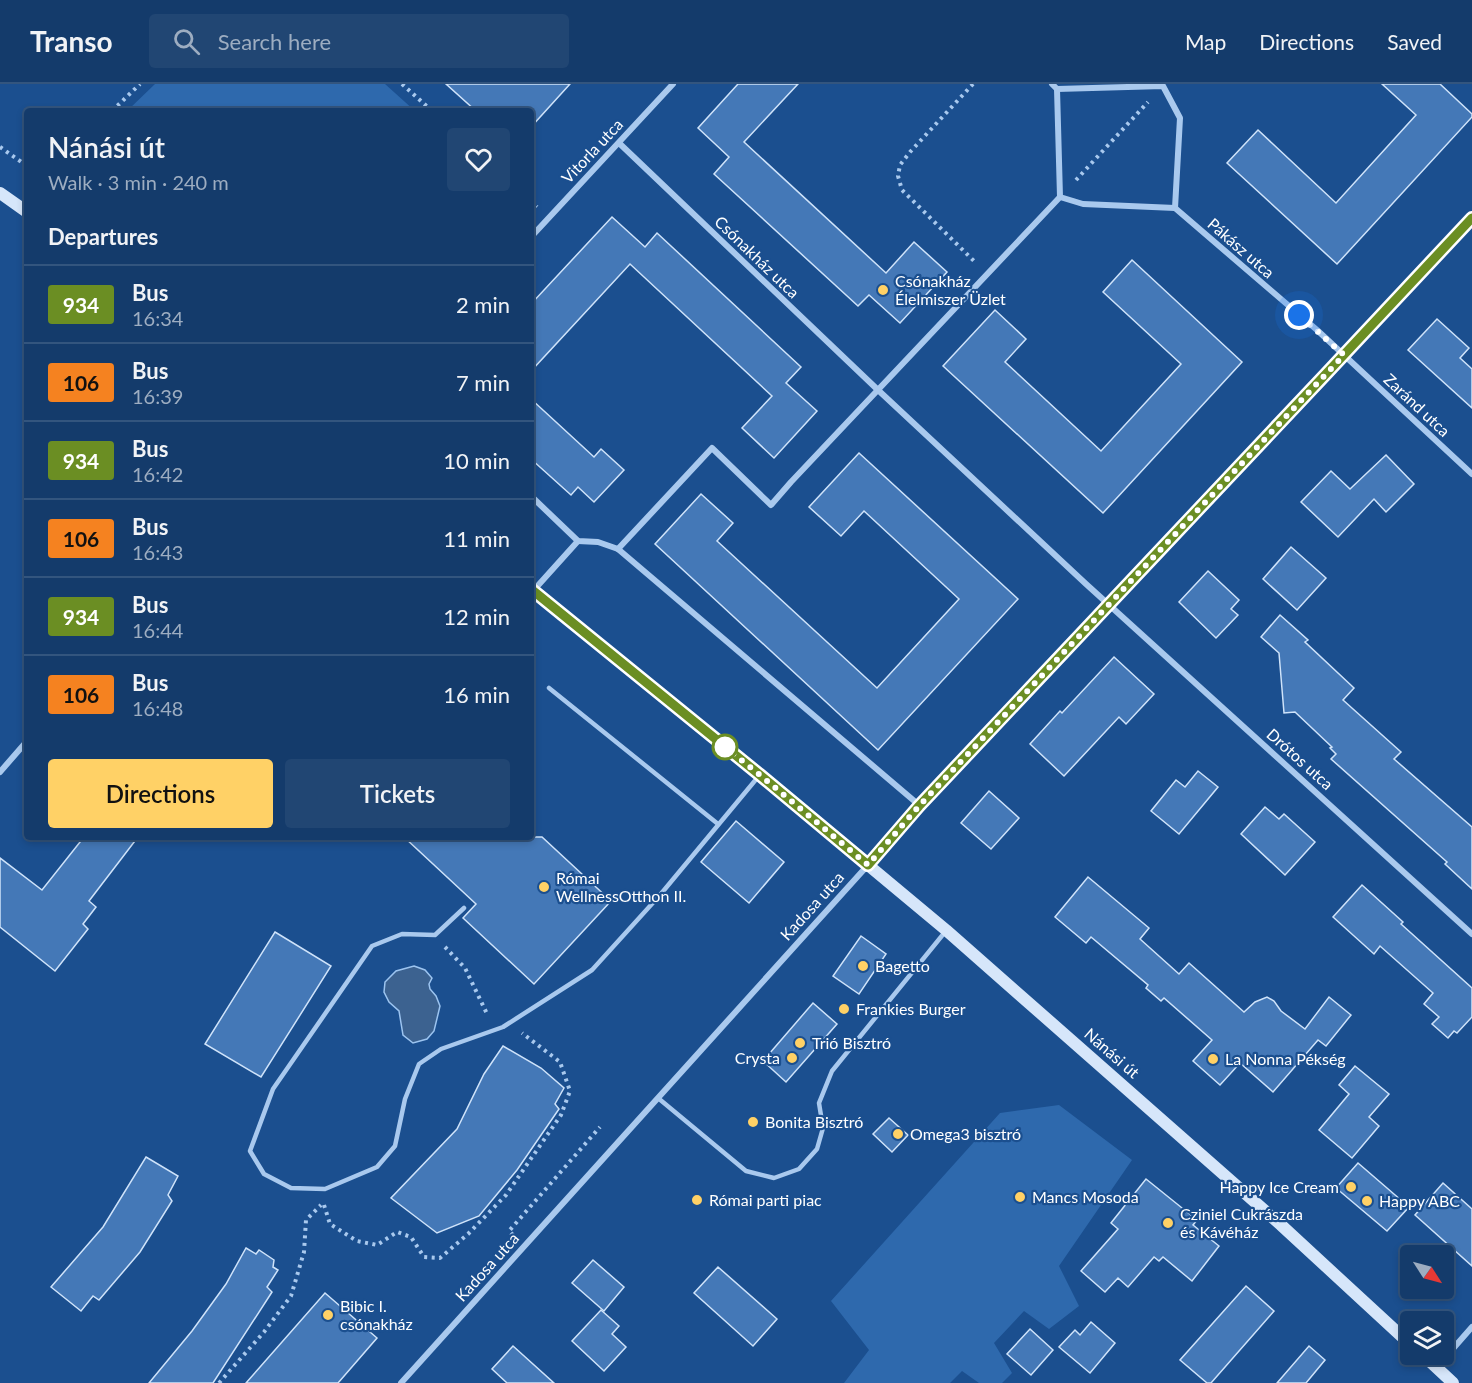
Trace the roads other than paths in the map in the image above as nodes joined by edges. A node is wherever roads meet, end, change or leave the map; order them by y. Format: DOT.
graph roads {
  1 [pos="673,84"];
  2 [pos="1164,85"];
  3 [pos="1054,86"];
  4 [pos="619,143"];
  5 [pos="0,193"];
  6 [pos="1060,197"];
  7 [pos="1175,208"];
  8 [pos="24,210"];
  9 [pos="1472,218"];
  10 [pos="534,234"];
  11 [pos="1344,355"];
  12 [pos="878,390"];
  13 [pos="1472,474"];
  14 [pos="534,499"];
  15 [pos="578,541"];
  16 [pos="618,549"];
  17 [pos="534,588"];
  18 [pos="534,592"];
  19 [pos="1109,603"];
  20 [pos="549,688"];
  21 [pos="24,744"];
  22 [pos="0,772"];
  23 [pos="760,775"];
  24 [pos="919,806"];
  25 [pos="718,824"];
  26 [pos="868,865"];
  27 [pos="465,908"];
  28 [pos="946,930"];
  29 [pos="1472,934"];
  30 [pos="658,1098"];
  31 [pos="1471,1329"];
  32 [pos="1400,1335"];
  33 [pos="1433,1365"];
  34 [pos="1436,1368"];
  35 [pos="401,1383"];
  36 [pos="1453,1383"];
  1 -- 4 [label="street, Vitorla utca"];
  2 -- 3 [label="street"];
  2 -- 7 [label="street"];
  3 -- 6 [label="street"];
  4 -- 10 [label="street, Vitorla utca"];
  4 -- 12 [label="street, Csónakház utca"];
  5 -- 8 [label="street"];
  6 -- 7 [label="street"];
  6 -- 12 [label="street"];
  7 -- 11 [label="street, Pákász utca"];
  9 -- 11 [label="street, Kadosa utca"];
  11 -- 13 [label="street, Zaránd utca"];
  11 -- 19 [label="street, Kadosa utca"];
  12 -- 16 [label="street"];
  12 -- 19 [label="street, Csónakház utca"];
  14 -- 15 [label="street"];
  15 -- 16 [label="street"];
  15 -- 17 [label="street, Nánási út"];
  16 -- 24 [label="street"];
  18 -- 23 [label="street, Nánási út"];
  19 -- 24 [label="street, Kadosa utca"];
  19 -- 29 [label="street, Drótos utca"];
  20 -- 25 [label="lane"];
  21 -- 22 [label="street"];
  23 -- 25 [label="lane"];
  23 -- 26 [label="street, Nánási út"];
  24 -- 26 [label="street, Kadosa utca"];
  25 -- 27 [label="lane"];
  26 -- 28 [label="street, Nánási út"];
  26 -- 30 [label="street, Kadosa utca"];
  28 -- 30 [label="lane"];
  28 -- 32 [label="street, Nánási út"];
  30 -- 35 [label="street, Kadosa utca"];
  31 -- 34 [label="street"];
  33 -- 34 [label="street"];
  34 -- 36 [label="street"];
}
